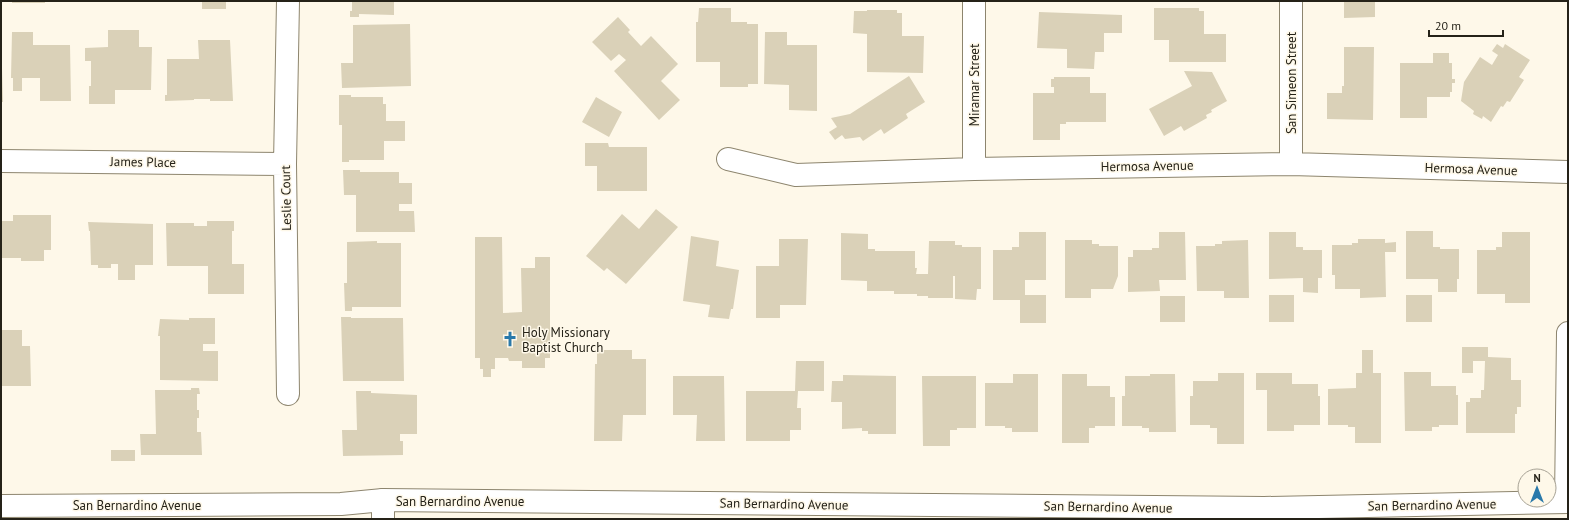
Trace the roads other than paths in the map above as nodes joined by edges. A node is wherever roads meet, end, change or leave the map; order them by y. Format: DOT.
graph roads {
  1 [pos="288,1"];
  2 [pos="974,1"];
  3 [pos="1291,1"];
  4 [pos="728,159"];
  5 [pos="1,161"];
  6 [pos="285,164"];
  7 [pos="1291,164"];
  8 [pos="974,169"];
  9 [pos="1568,172"];
  10 [pos="1568,333"];
  11 [pos="288,394"];
  12 [pos="1567,502"];
  13 [pos="1,506"];
  14 [pos="383,510"];
  15 [pos="1264,514"];
  1 -- 6 [label="street, Leslie Court"];
  2 -- 8 [label="street, Miramar Street"];
  3 -- 7 [label="street, San Simeon Street"];
  4 -- 8 [label="street, Hermosa Avenue"];
  5 -- 6 [label="street, James Place"];
  6 -- 11 [label="street, Leslie Court"];
  7 -- 8 [label="street, Hermosa Avenue"];
  7 -- 9 [label="street, Hermosa Avenue"];
  10 -- 12 [label="street"];
  12 -- 15 [label="street, San Bernardino Avenue"];
  13 -- 14 [label="street, San Bernardino Avenue"];
  14 -- 15 [label="street, San Bernardino Avenue"];
}
